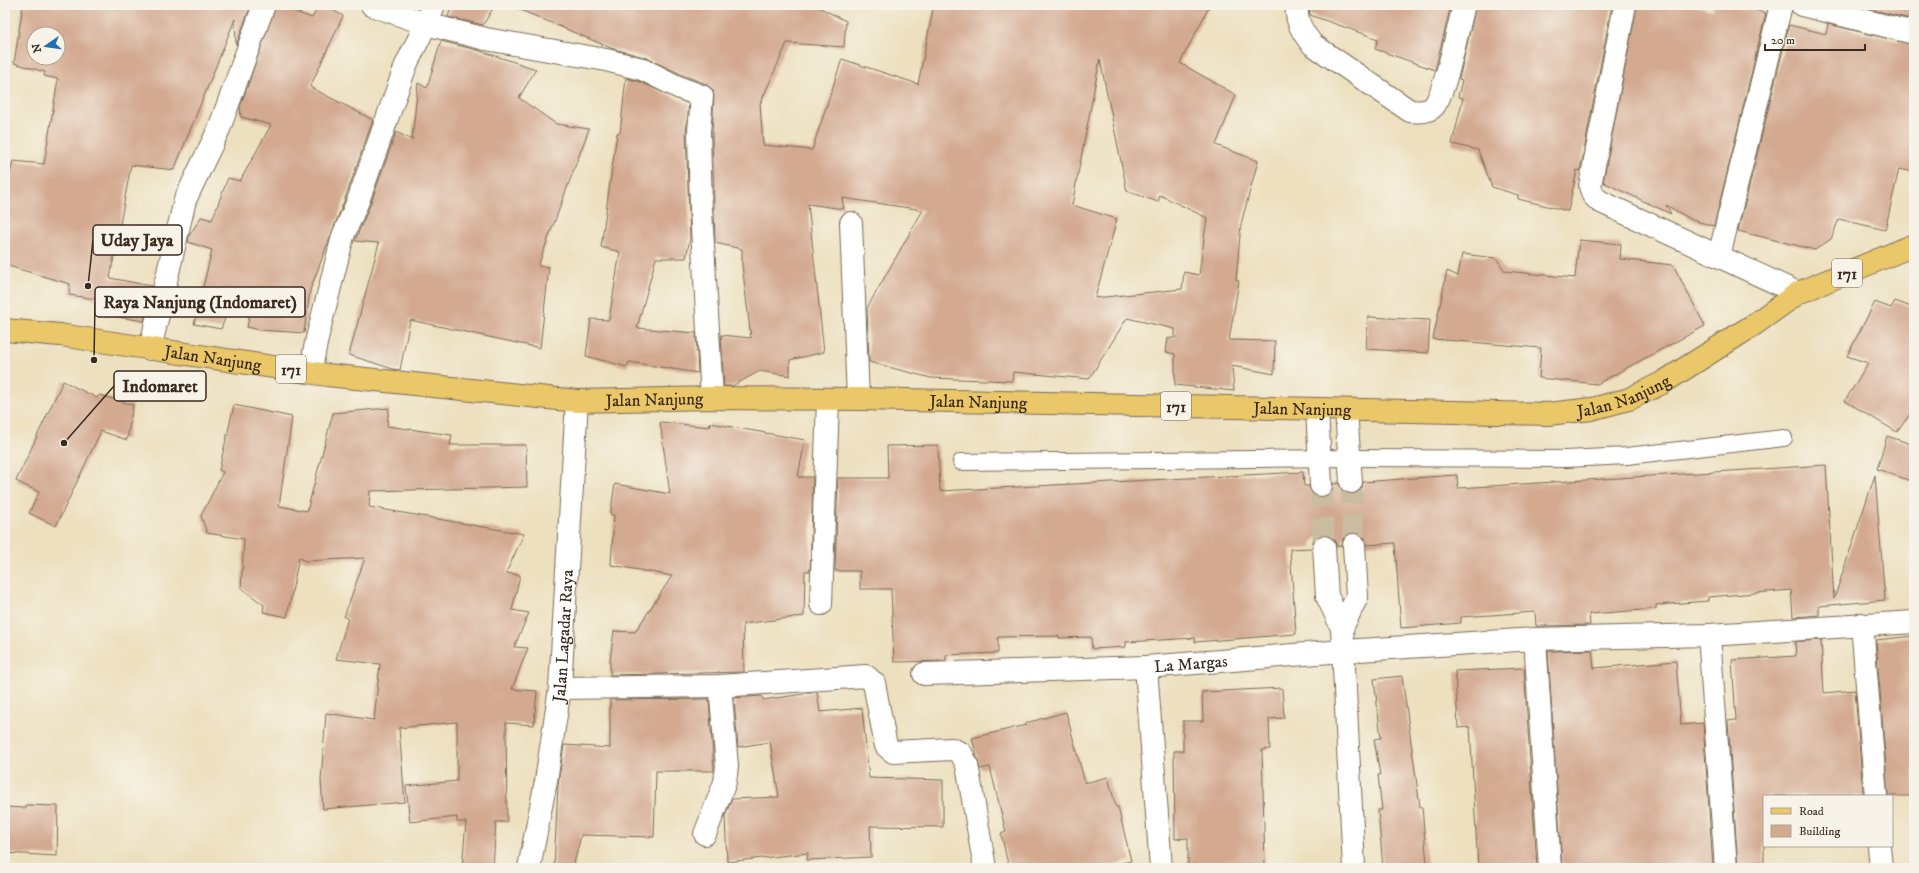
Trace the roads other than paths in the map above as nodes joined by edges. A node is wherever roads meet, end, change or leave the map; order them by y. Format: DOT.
graph roads {
  1 [pos="264,5"];
  2 [pos="372,5"];
  3 [pos="1297,5"];
  4 [pos="1464,5"];
  5 [pos="1625,5"];
  6 [pos="1781,5"];
  7 [pos="1802,5"];
  8 [pos="430,15"];
  9 [pos="1914,33"];
  10 [pos="850,223"];
  11 [pos="1914,245"];
  12 [pos="1719,256"];
  13 [pos="1790,298"];
  14 [pos="5,330"];
  15 [pos="150,349"];
  16 [pos="310,372"];
  17 [pos="712,398"];
  18 [pos="828,399"];
  19 [pos="858,400"];
  20 [pos="577,401"];
  21 [pos="1317,409"];
  22 [pos="1346,410"];
  23 [pos="1784,438"];
  24 [pos="1349,458"];
  25 [pos="1320,459"];
  26 [pos="960,462"];
  27 [pos="1351,482"];
  28 [pos="1321,485"];
  29 [pos="1354,545"];
  30 [pos="1324,547"];
  31 [pos="821,604"];
  32 [pos="1914,622"];
  33 [pos="1862,624"];
  34 [pos="1342,628"];
  35 [pos="1709,635"];
  36 [pos="1535,639"];
  37 [pos="1343,651"];
  38 [pos="1146,667"];
  39 [pos="924,674"];
  40 [pos="720,686"];
  41 [pos="560,688"];
  42 [pos="1876,795"];
  43 [pos="705,834"];
  44 [pos="1880,847"];
  45 [pos="529,868"];
  46 [pos="985,868"];
  47 [pos="1160,868"];
  48 [pos="1354,868"];
  49 [pos="1550,868"];
  50 [pos="1726,868"];
  51 [pos="1881,868"];
  1 -- 15 [label="street"];
  2 -- 8 [label="street"];
  3 -- 4 [label="street"];
  5 -- 12 [label="street"];
  6 -- 12 [label="street"];
  7 -- 9 [label="street"];
  8 -- 16 [label="street"];
  8 -- 17 [label="street"];
  10 -- 19 [label="street"];
  11 -- 13 [label="main road, Jalan Nanjung / 171"];
  12 -- 13 [label="street"];
  13 -- 22 [label="main road, Jalan Nanjung / 171"];
  14 -- 15 [label="main road, Jalan Nanjung / 171"];
  15 -- 16 [label="main road, Jalan Nanjung / 171"];
  16 -- 20 [label="main road, Jalan Nanjung / 171"];
  17 -- 18 [label="main road, Jalan Nanjung / 171"];
  17 -- 20 [label="main road, Jalan Nanjung / 171"];
  18 -- 19 [label="main road, Jalan Nanjung / 171"];
  18 -- 31 [label="street"];
  19 -- 21 [label="main road, Jalan Nanjung / 171"];
  20 -- 41 [label="street, Jalan Lagadar Raya"];
  21 -- 22 [label="main road, Jalan Nanjung / 171"];
  21 -- 25 [label="street"];
  22 -- 24 [label="street"];
  23 -- 24 [label="lane"];
  24 -- 25 [label="lane"];
  24 -- 27 [label="street"];
  25 -- 26 [label="lane"];
  25 -- 28 [label="street"];
  29 -- 34 [label="street"];
  30 -- 34 [label="street"];
  32 -- 33 [label="street, La Margas"];
  33 -- 35 [label="street, La Margas"];
  33 -- 42 [label="street"];
  34 -- 37 [label="street"];
  35 -- 36 [label="street, La Margas"];
  35 -- 50 [label="street"];
  36 -- 37 [label="street, La Margas"];
  36 -- 49 [label="street"];
  37 -- 38 [label="street, La Margas"];
  37 -- 48 [label="street"];
  38 -- 39 [label="street"];
  38 -- 47 [label="street, La Margas"];
  40 -- 41 [label="street"];
  40 -- 43 [label="street"];
  40 -- 46 [label="street"];
  41 -- 45 [label="street, Jalan Lagadar Raya"];
  44 -- 51 [label="street"];
}
